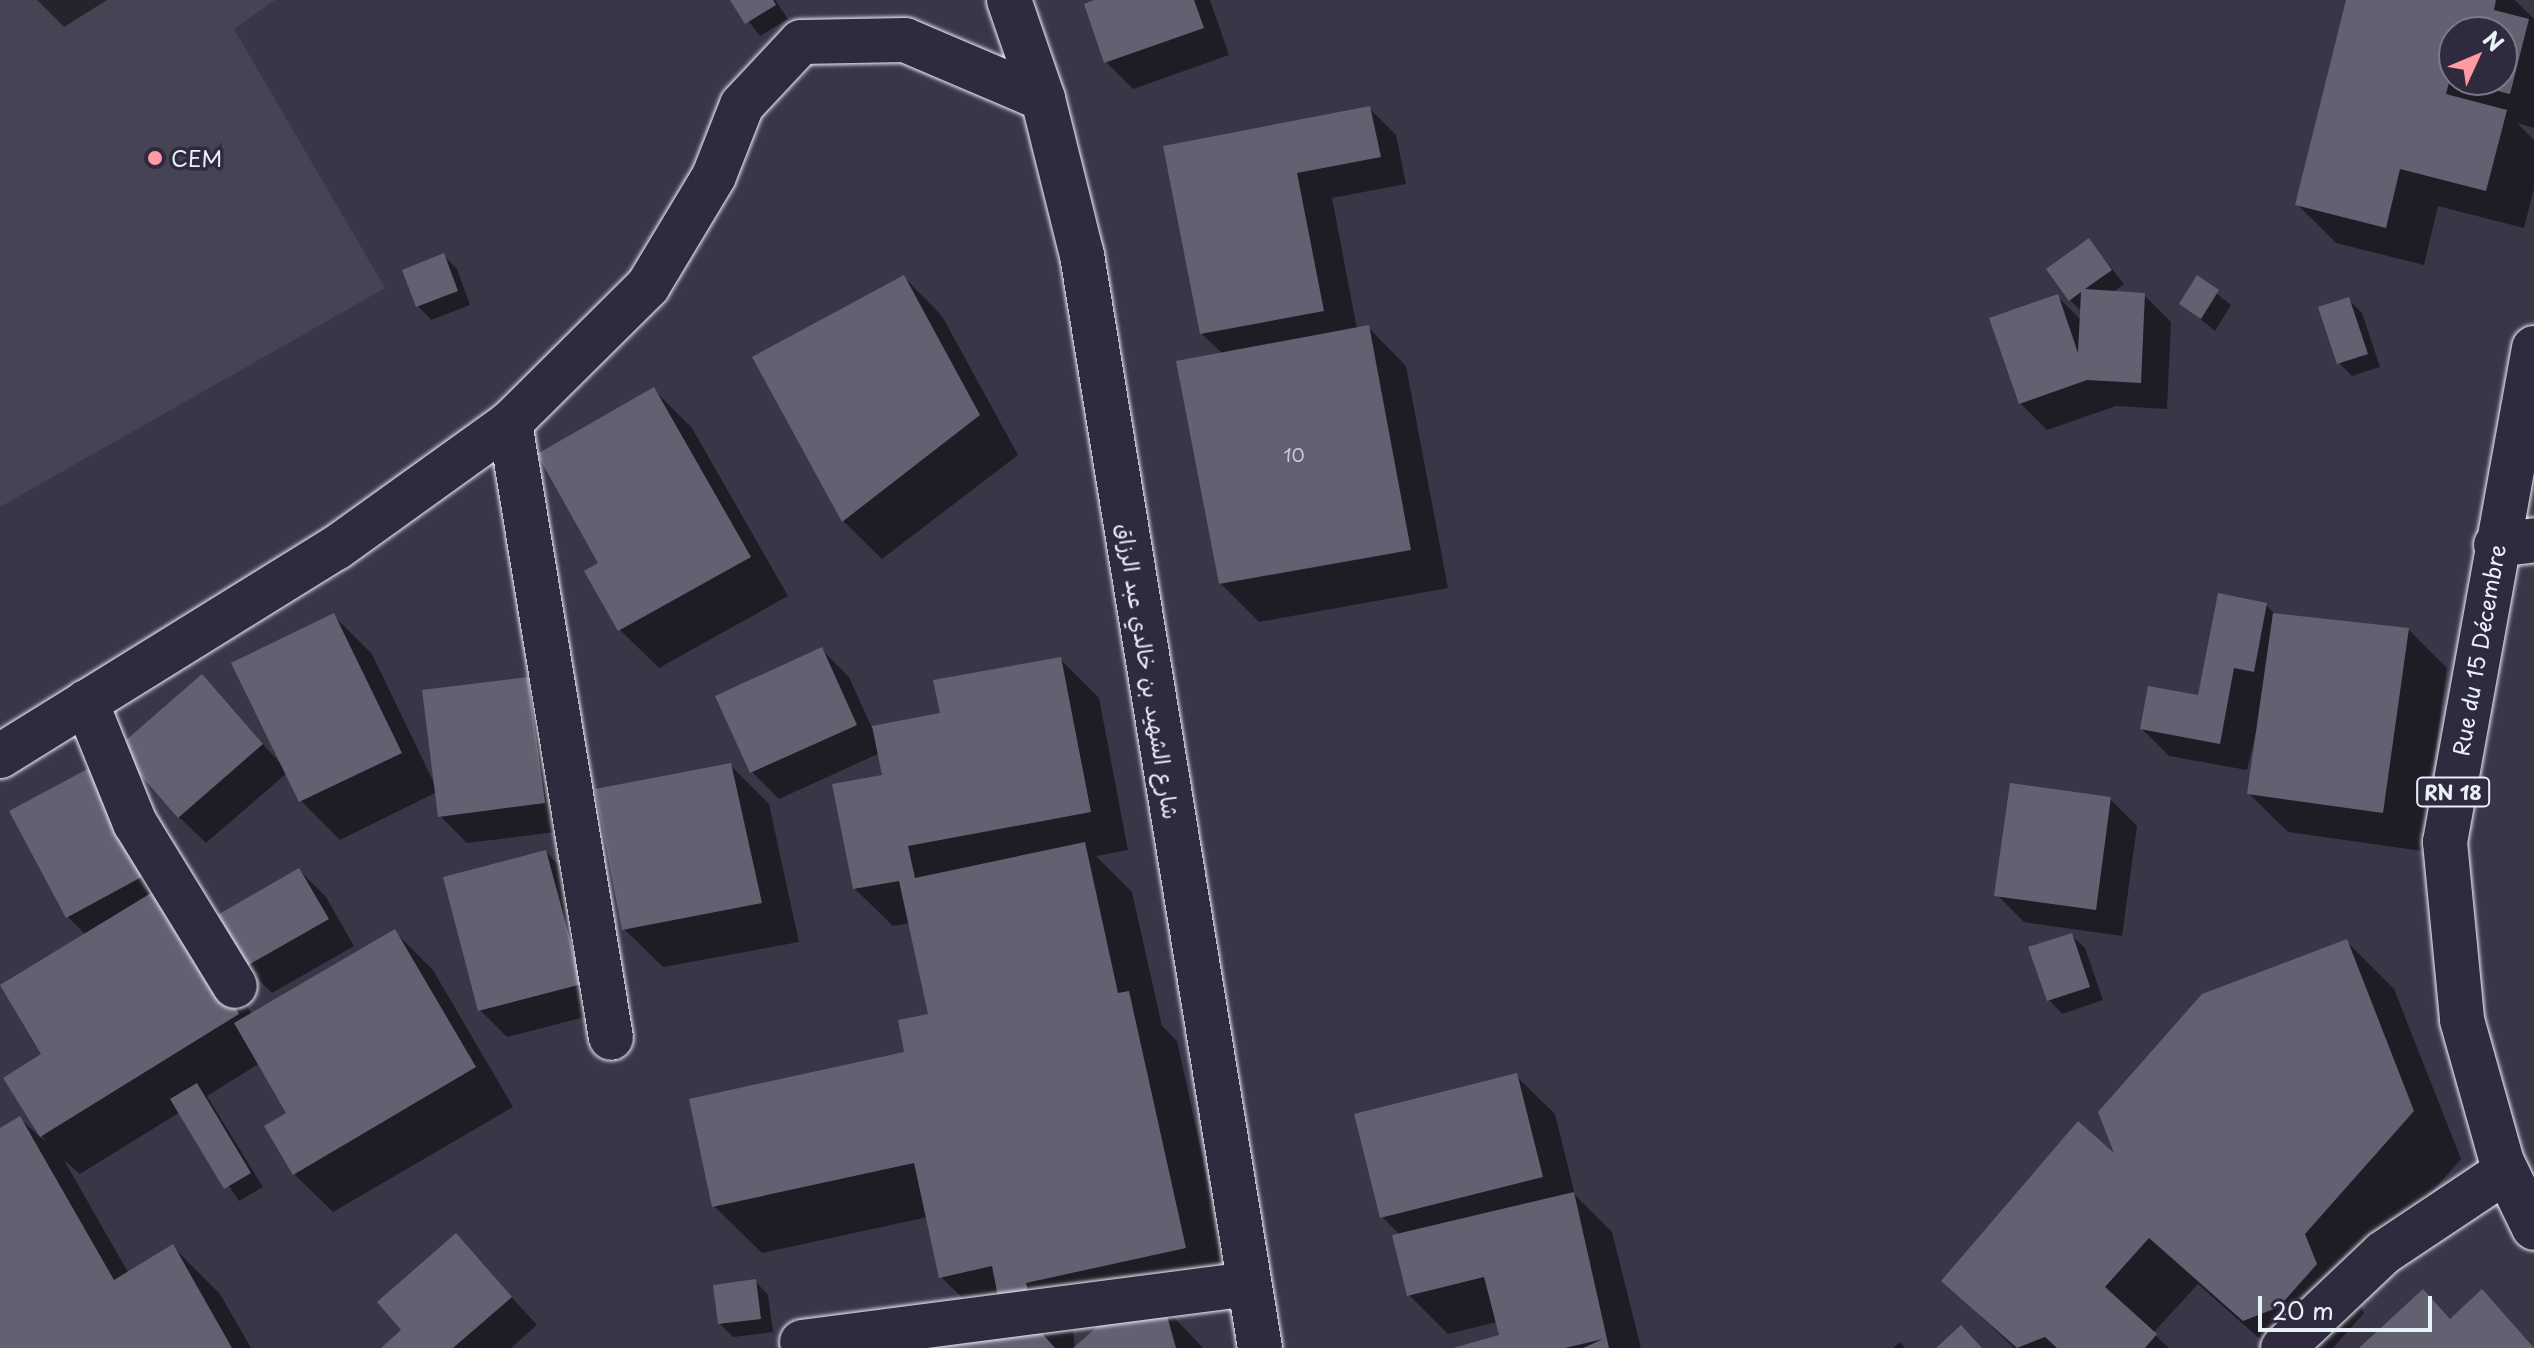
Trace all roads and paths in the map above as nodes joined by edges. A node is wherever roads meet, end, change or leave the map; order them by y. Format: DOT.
graph roads {
  1 [pos="1015,2"];
  2 [pos="1043,99"];
  3 [pos="2534,348"];
  4 [pos="510,423"];
  5 [pos="2515,542"];
  6 [pos="86,702"];
  7 [pos="0,756"];
  8 [pos="235,986"];
  9 [pos="611,1038"];
  10 [pos="2506,1171"];
  11 [pos="2534,1228"];
  12 [pos="1247,1284"];
  13 [pos="802,1342"];
  14 [pos="1260,1348"];
  15 [pos="2283,1348"];
  1 -- 2 [label="street, شارع الشهيد بن خالدي عبد الرزاق"];
  2 -- 4 [label="street"];
  2 -- 12 [label="street, شارع الشهيد بن خالدي عبد الرزاق"];
  3 -- 5 [label="street, Rue du 15 Décembre / RN 18"];
  4 -- 6 [label="street"];
  4 -- 9 [label="street"];
  5 -- 10 [label="street, Rue du 15 Décembre / RN 18"];
  6 -- 7 [label="street"];
  6 -- 8 [label="street"];
  10 -- 11 [label="street, Rue du 15 Décembre / RN 18"];
  10 -- 15 [label="street"];
  12 -- 13 [label="street"];
  12 -- 14 [label="street, شارع الشهيد بن خالدي عبد الرزاق"];
}
